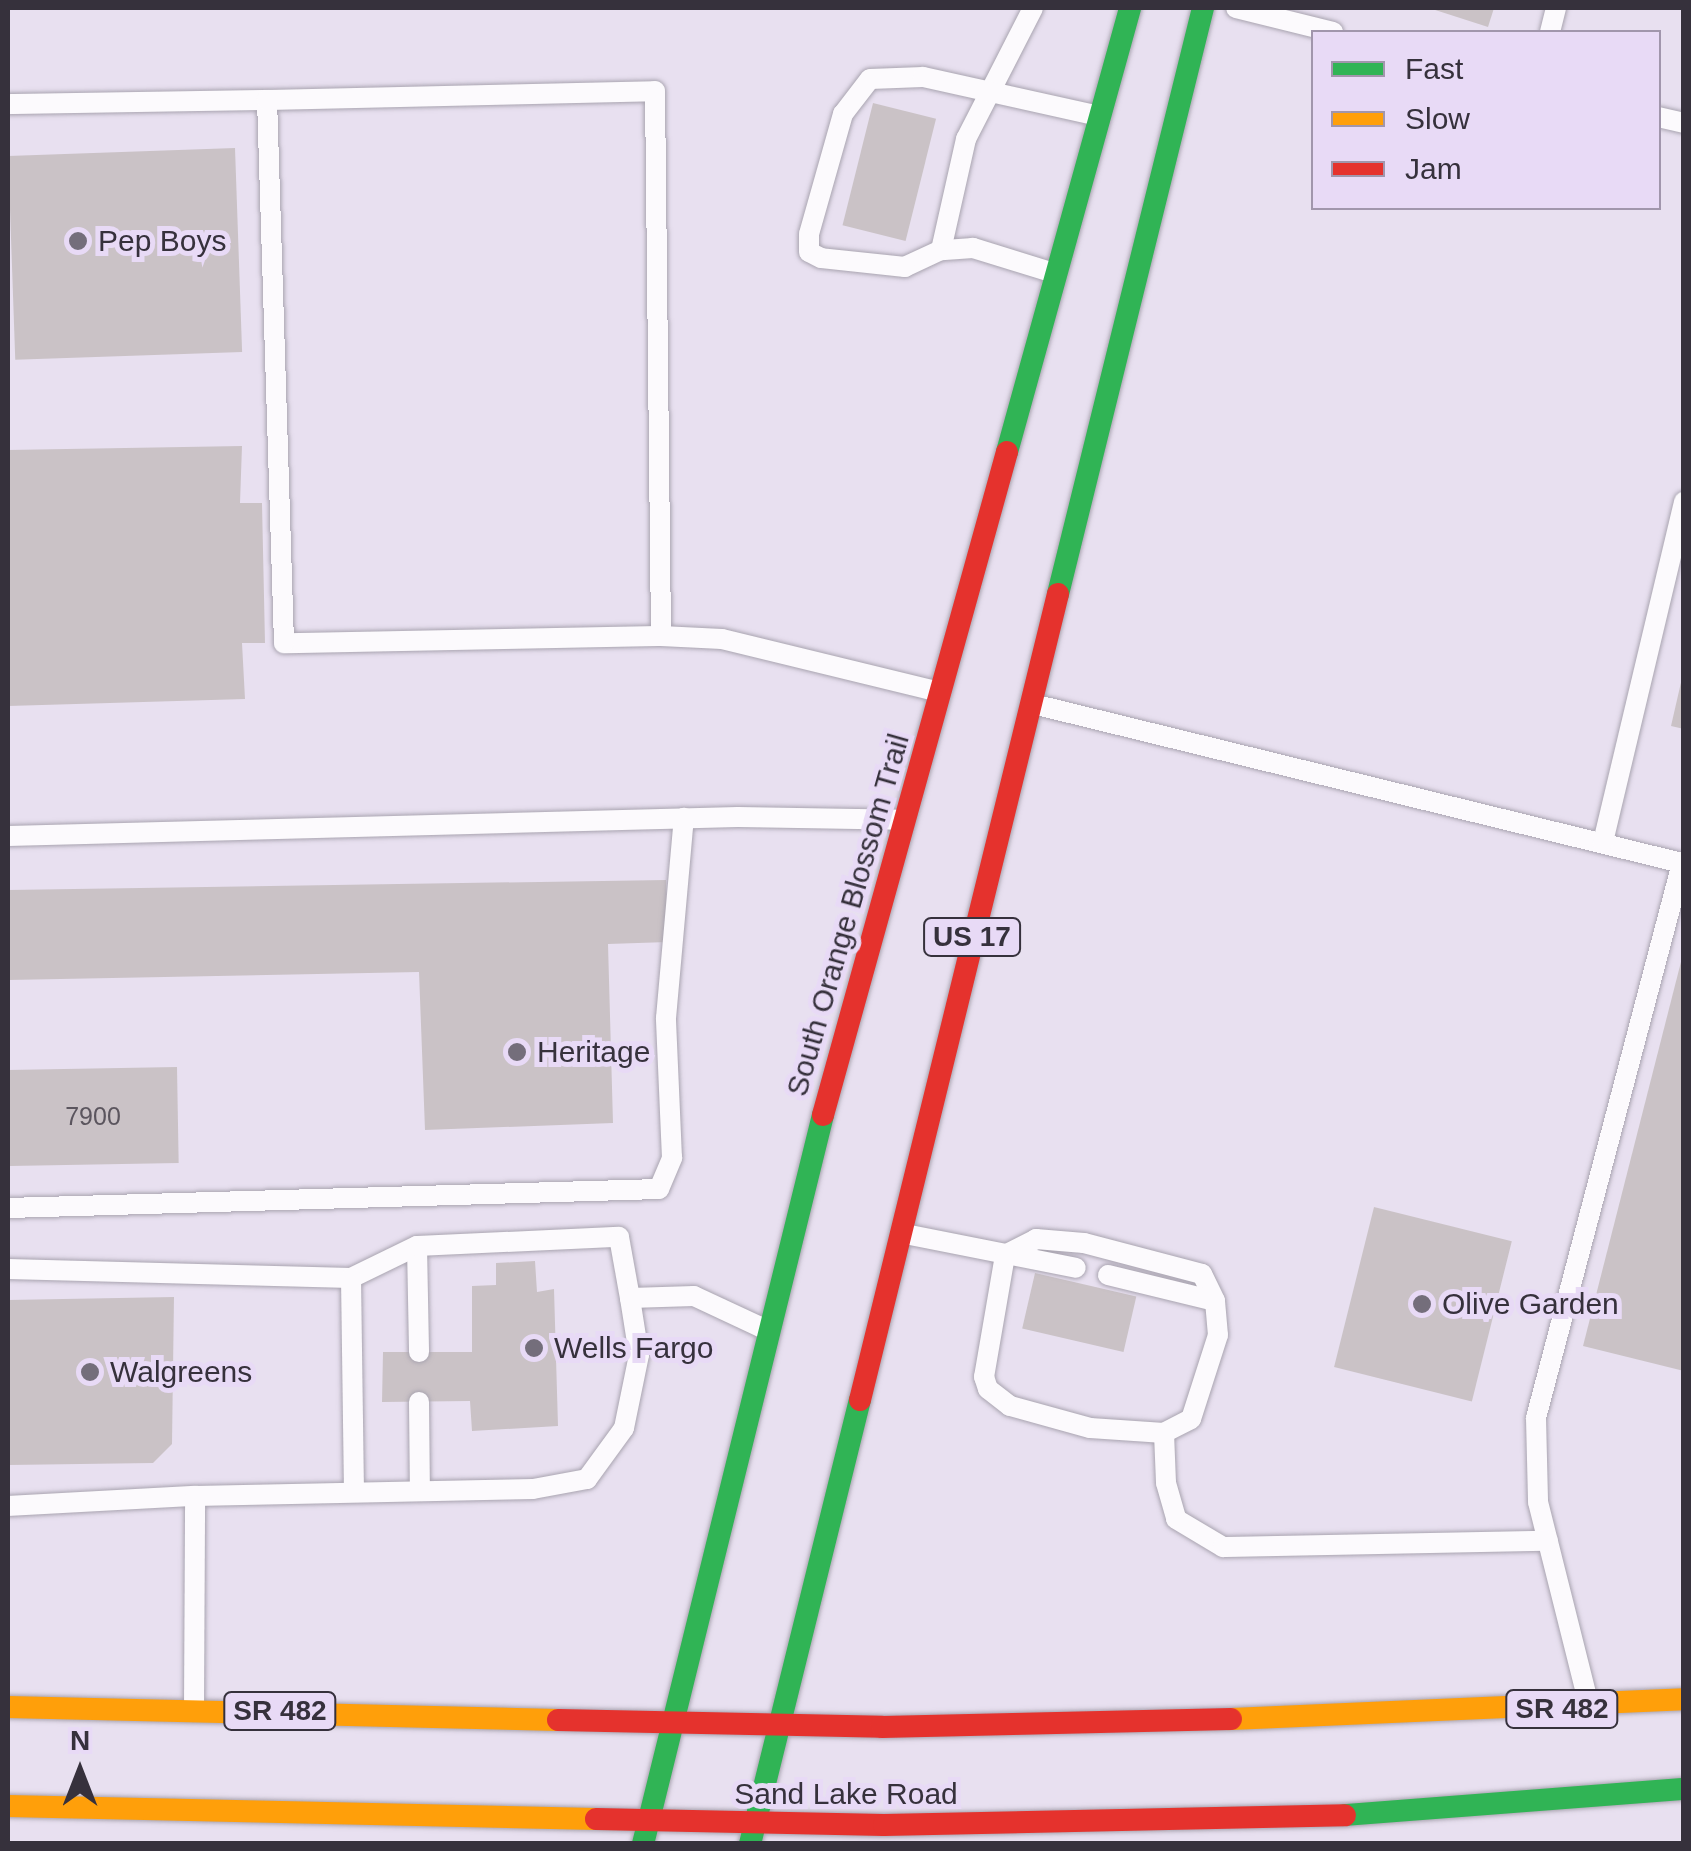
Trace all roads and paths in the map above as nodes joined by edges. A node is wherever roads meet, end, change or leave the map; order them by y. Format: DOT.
graph roads {
  1 [pos="1033,8"];
  2 [pos="1130,8"];
  3 [pos="1203,8"];
  4 [pos="1236,8"];
  5 [pos="1170,24"];
  6 [pos="1325,30"];
  7 [pos="1184,87"];
  8 [pos="988,90"];
  9 [pos="266,100"];
  10 [pos="8,104"];
  11 [pos="1101,116"];
  12 [pos="941,250"];
  13 [pos="1059,274"];
  14 [pos="1684,502"];
  15 [pos="660,636"];
  16 [pos="942,692"];
  17 [pos="1030,704"];
  18 [pos="684,818"];
  19 [pos="904,820"];
  20 [pos="8,836"];
  21 [pos="1604,842"];
  22 [pos="8,1208"];
  23 [pos="898,1232"];
  24 [pos="417,1246"];
  25 [pos="1006,1255"];
  26 [pos="1076,1268"];
  27 [pos="8,1269"];
  28 [pos="1108,1275"];
  29 [pos="351,1278"];
  30 [pos="630,1298"];
  31 [pos="1215,1301"];
  32 [pos="768,1331"];
  33 [pos="419,1352"];
  34 [pos="419,1402"];
  35 [pos="1164,1433"];
  36 [pos="420,1491"];
  37 [pos="354,1492"];
  38 [pos="195,1496"];
  39 [pos="8,1506"];
  40 [pos="1548,1541"];
  41 [pos="1684,1699"];
  42 [pos="8,1707"];
  43 [pos="194,1708"];
  44 [pos="1589,1708"];
  45 [pos="676,1723"];
  46 [pos="779,1726"];
  47 [pos="1684,1788"];
  48 [pos="8,1806"];
  49 [pos="646,1833"];
  50 [pos="752,1834"];
  1 -- 8 [label="lane"];
  2 -- 11 [label="main road, South Orange Blossom Trail / US 17"];
  3 -- 7 [label="main road, US 17"];
  4 -- 6 [label="lane"];
  5 -- 7 [label="main road"];
  7 -- 17 [label="main road, US 17"];
  8 -- 11 [label="lane"];
  8 -- 12 [label="lane"];
  8 -- 12 [label="lane"];
  9 -- 10 [label="lane"];
  9 -- 15 [label="lane"];
  9 -- 15 [label="lane"];
  11 -- 13 [label="main road, South Orange Blossom Trail / US 17"];
  12 -- 13 [label="lane"];
  13 -- 16 [label="main road, South Orange Blossom Trail / US 17"];
  14 -- 21 [label="lane"];
  15 -- 16 [label="lane"];
  16 -- 19 [label="main road, South Orange Blossom Trail / US 17"];
  17 -- 21 [label="lane"];
  17 -- 23 [label="main road, US 17"];
  18 -- 19 [label="lane"];
  18 -- 20 [label="lane"];
  18 -- 22 [label="lane"];
  19 -- 32 [label="main road, South Orange Blossom Trail / US 17"];
  21 -- 40 [label="lane"];
  23 -- 25 [label="lane"];
  23 -- 46 [label="main road, US 17"];
  24 -- 29 [label="lane"];
  24 -- 30 [label="lane"];
  24 -- 33 [label="lane"];
  25 -- 26 [label="lane"];
  25 -- 31 [label="lane"];
  25 -- 35 [label="lane"];
  27 -- 29 [label="lane"];
  28 -- 31 [label="lane"];
  29 -- 37 [label="lane"];
  30 -- 32 [label="lane"];
  30 -- 36 [label="lane"];
  31 -- 35 [label="lane"];
  32 -- 45 [label="main road, South Orange Blossom Trail / US 17"];
  34 -- 36 [label="lane"];
  35 -- 40 [label="lane"];
  36 -- 37 [label="lane"];
  37 -- 38 [label="lane"];
  38 -- 39 [label="lane"];
  38 -- 43 [label="lane"];
  40 -- 44 [label="lane"];
  41 -- 44 [label="main road, SR 482"];
  42 -- 43 [label="main road, SR 482"];
  43 -- 45 [label="main road, SR 482"];
  44 -- 46 [label="main road, SR 482"];
  45 -- 46 [label="main road, SR 482"];
  45 -- 49 [label="main road, South Orange Blossom Trail / US 17"];
  46 -- 50 [label="main road, US 17"];
  47 -- 50 [label="main road, Sand Lake Road"];
  48 -- 49 [label="main road, Sand Lake Road"];
  49 -- 50 [label="main road, Sand Lake Road"];
}
